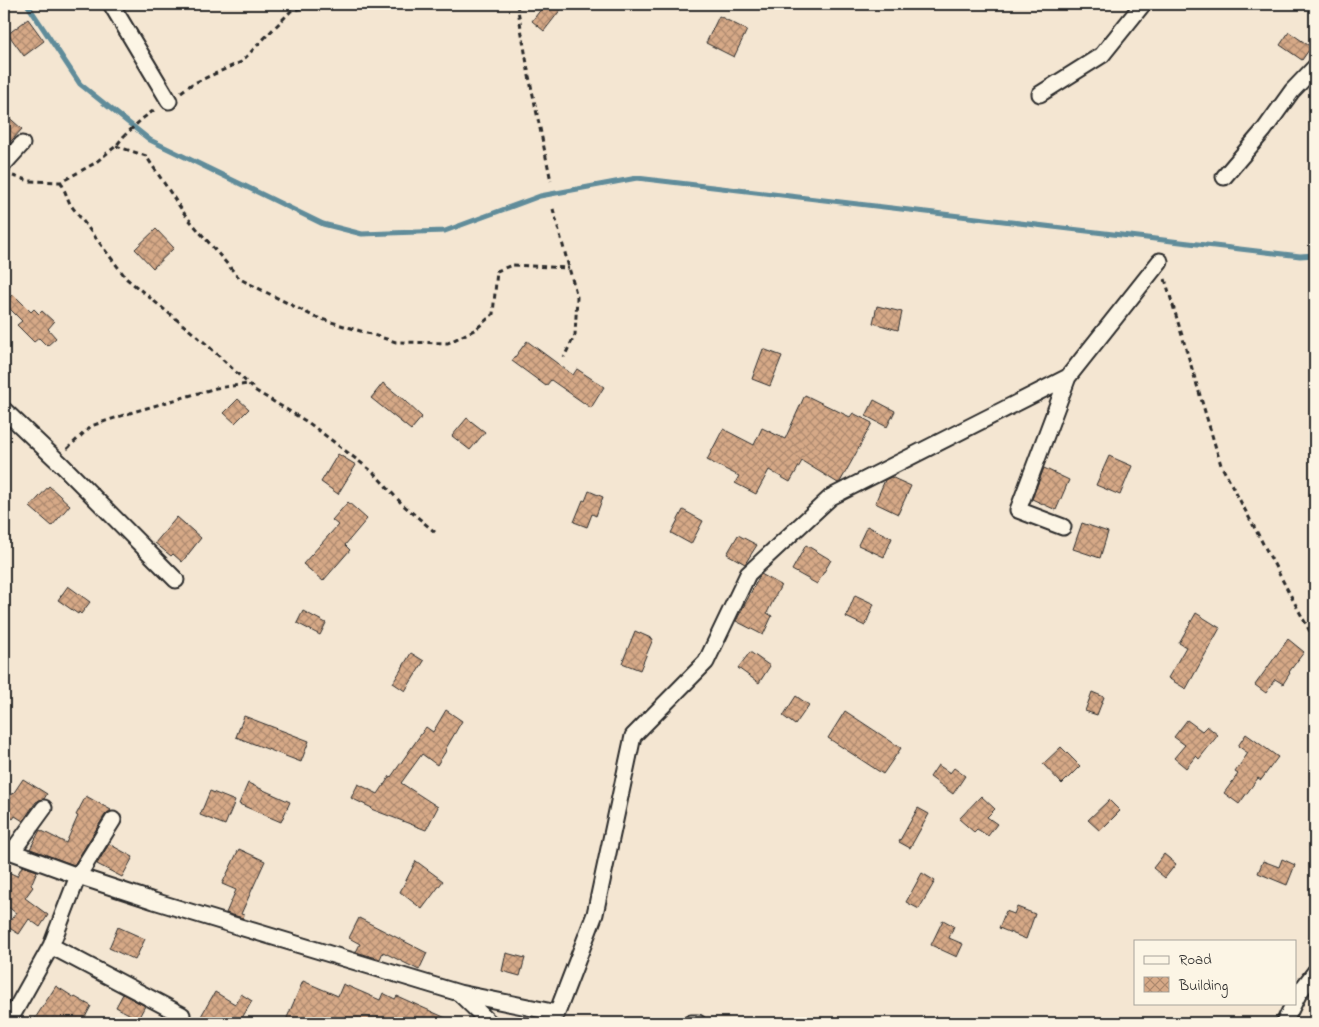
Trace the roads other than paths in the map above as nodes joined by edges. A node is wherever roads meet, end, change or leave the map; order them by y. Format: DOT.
graph roads {
  1 [pos="111,4"];
  2 [pos="1143,4"];
  3 [pos="1315,68"];
  4 [pos="1040,94"];
  5 [pos="169,101"];
  6 [pos="22,144"];
  7 [pos="8,170"];
  8 [pos="1224,177"];
  9 [pos="1160,261"];
  10 [pos="1068,377"];
  11 [pos="4,410"];
  12 [pos="1063,527"];
  13 [pos="176,580"];
  14 [pos="44,808"];
  15 [pos="112,820"];
  16 [pos="8,852"];
  17 [pos="78,876"];
  18 [pos="51,946"];
  19 [pos="1315,972"];
  20 [pos="459,993"];
  21 [pos="1296,1000"];
  22 [pos="1294,1004"];
  23 [pos="8,1023"];
  24 [pos="178,1023"];
  25 [pos="490,1023"];
  26 [pos="691,1023"];
  27 [pos="698,1023"];
  28 [pos="1284,1023"];
  1 -- 5 [label="street"];
  2 -- 4 [label="street"];
  3 -- 8 [label="street"];
  6 -- 7 [label="street"];
  9 -- 10 [label="street"];
  10 -- 12 [label="street"];
  10 -- 20 [label="street"];
  11 -- 13 [label="street"];
  14 -- 16 [label="street"];
  15 -- 17 [label="street"];
  16 -- 17 [label="street"];
  17 -- 18 [label="street"];
  17 -- 20 [label="street"];
  18 -- 23 [label="street"];
  18 -- 24 [label="street"];
  19 -- 21 [label="street"];
  20 -- 25 [label="street"];
  22 -- 28 [label="street"];
  26 -- 27 [label="street"];
}
